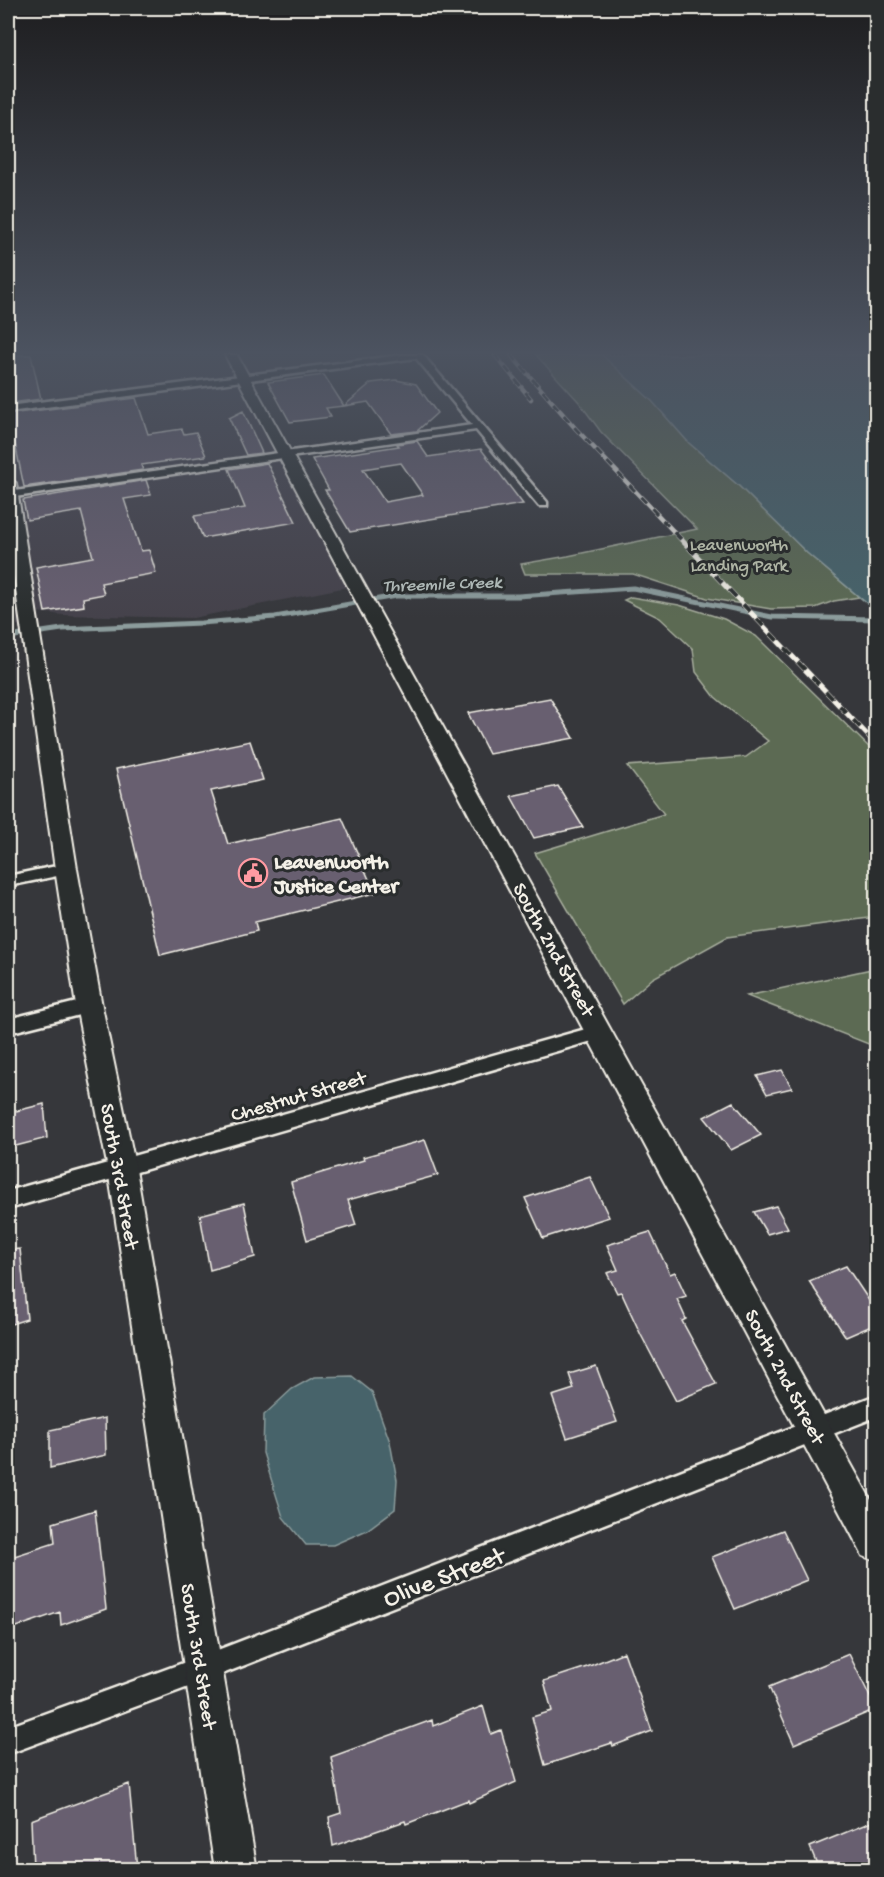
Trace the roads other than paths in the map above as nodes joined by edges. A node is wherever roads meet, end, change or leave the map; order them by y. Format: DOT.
graph roads {
  1 [pos="278,443"];
  2 [pos="370,443"];
  3 [pos="490,443"];
  4 [pos="285,455"];
  5 [pos="8,491"];
  6 [pos="543,504"];
  7 [pos="66,868"];
  8 [pos="8,881"];
  9 [pos="88,1006"];
  10 [pos="8,1026"];
  11 [pos="600,1032"];
  12 [pos="122,1169"];
  13 [pos="8,1200"];
  14 [pos="876,1406"];
  15 [pos="815,1430"];
  16 [pos="876,1543"];
  17 [pos="202,1669"];
  18 [pos="8,1741"];
  19 [pos="236,1869"];
  1 -- 4 [label="street, South 2nd Street"];
  2 -- 4 [label="street"];
  3 -- 6 [label="street"];
  4 -- 5 [label="street"];
  4 -- 11 [label="street, South 2nd Street"];
  5 -- 7 [label="street, South 3rd Street"];
  7 -- 8 [label="street"];
  7 -- 9 [label="street, South 3rd Street"];
  9 -- 10 [label="street"];
  9 -- 12 [label="street, South 3rd Street"];
  11 -- 12 [label="street, Chestnut Street"];
  11 -- 15 [label="street, South 2nd Street"];
  12 -- 13 [label="street, Chestnut Street"];
  12 -- 17 [label="street, South 3rd Street"];
  14 -- 15 [label="street, Olive Street"];
  15 -- 16 [label="street, South 2nd Street"];
  15 -- 17 [label="street, Olive Street"];
  17 -- 18 [label="street, Olive Street"];
  17 -- 19 [label="street, South 3rd Street"];
}
